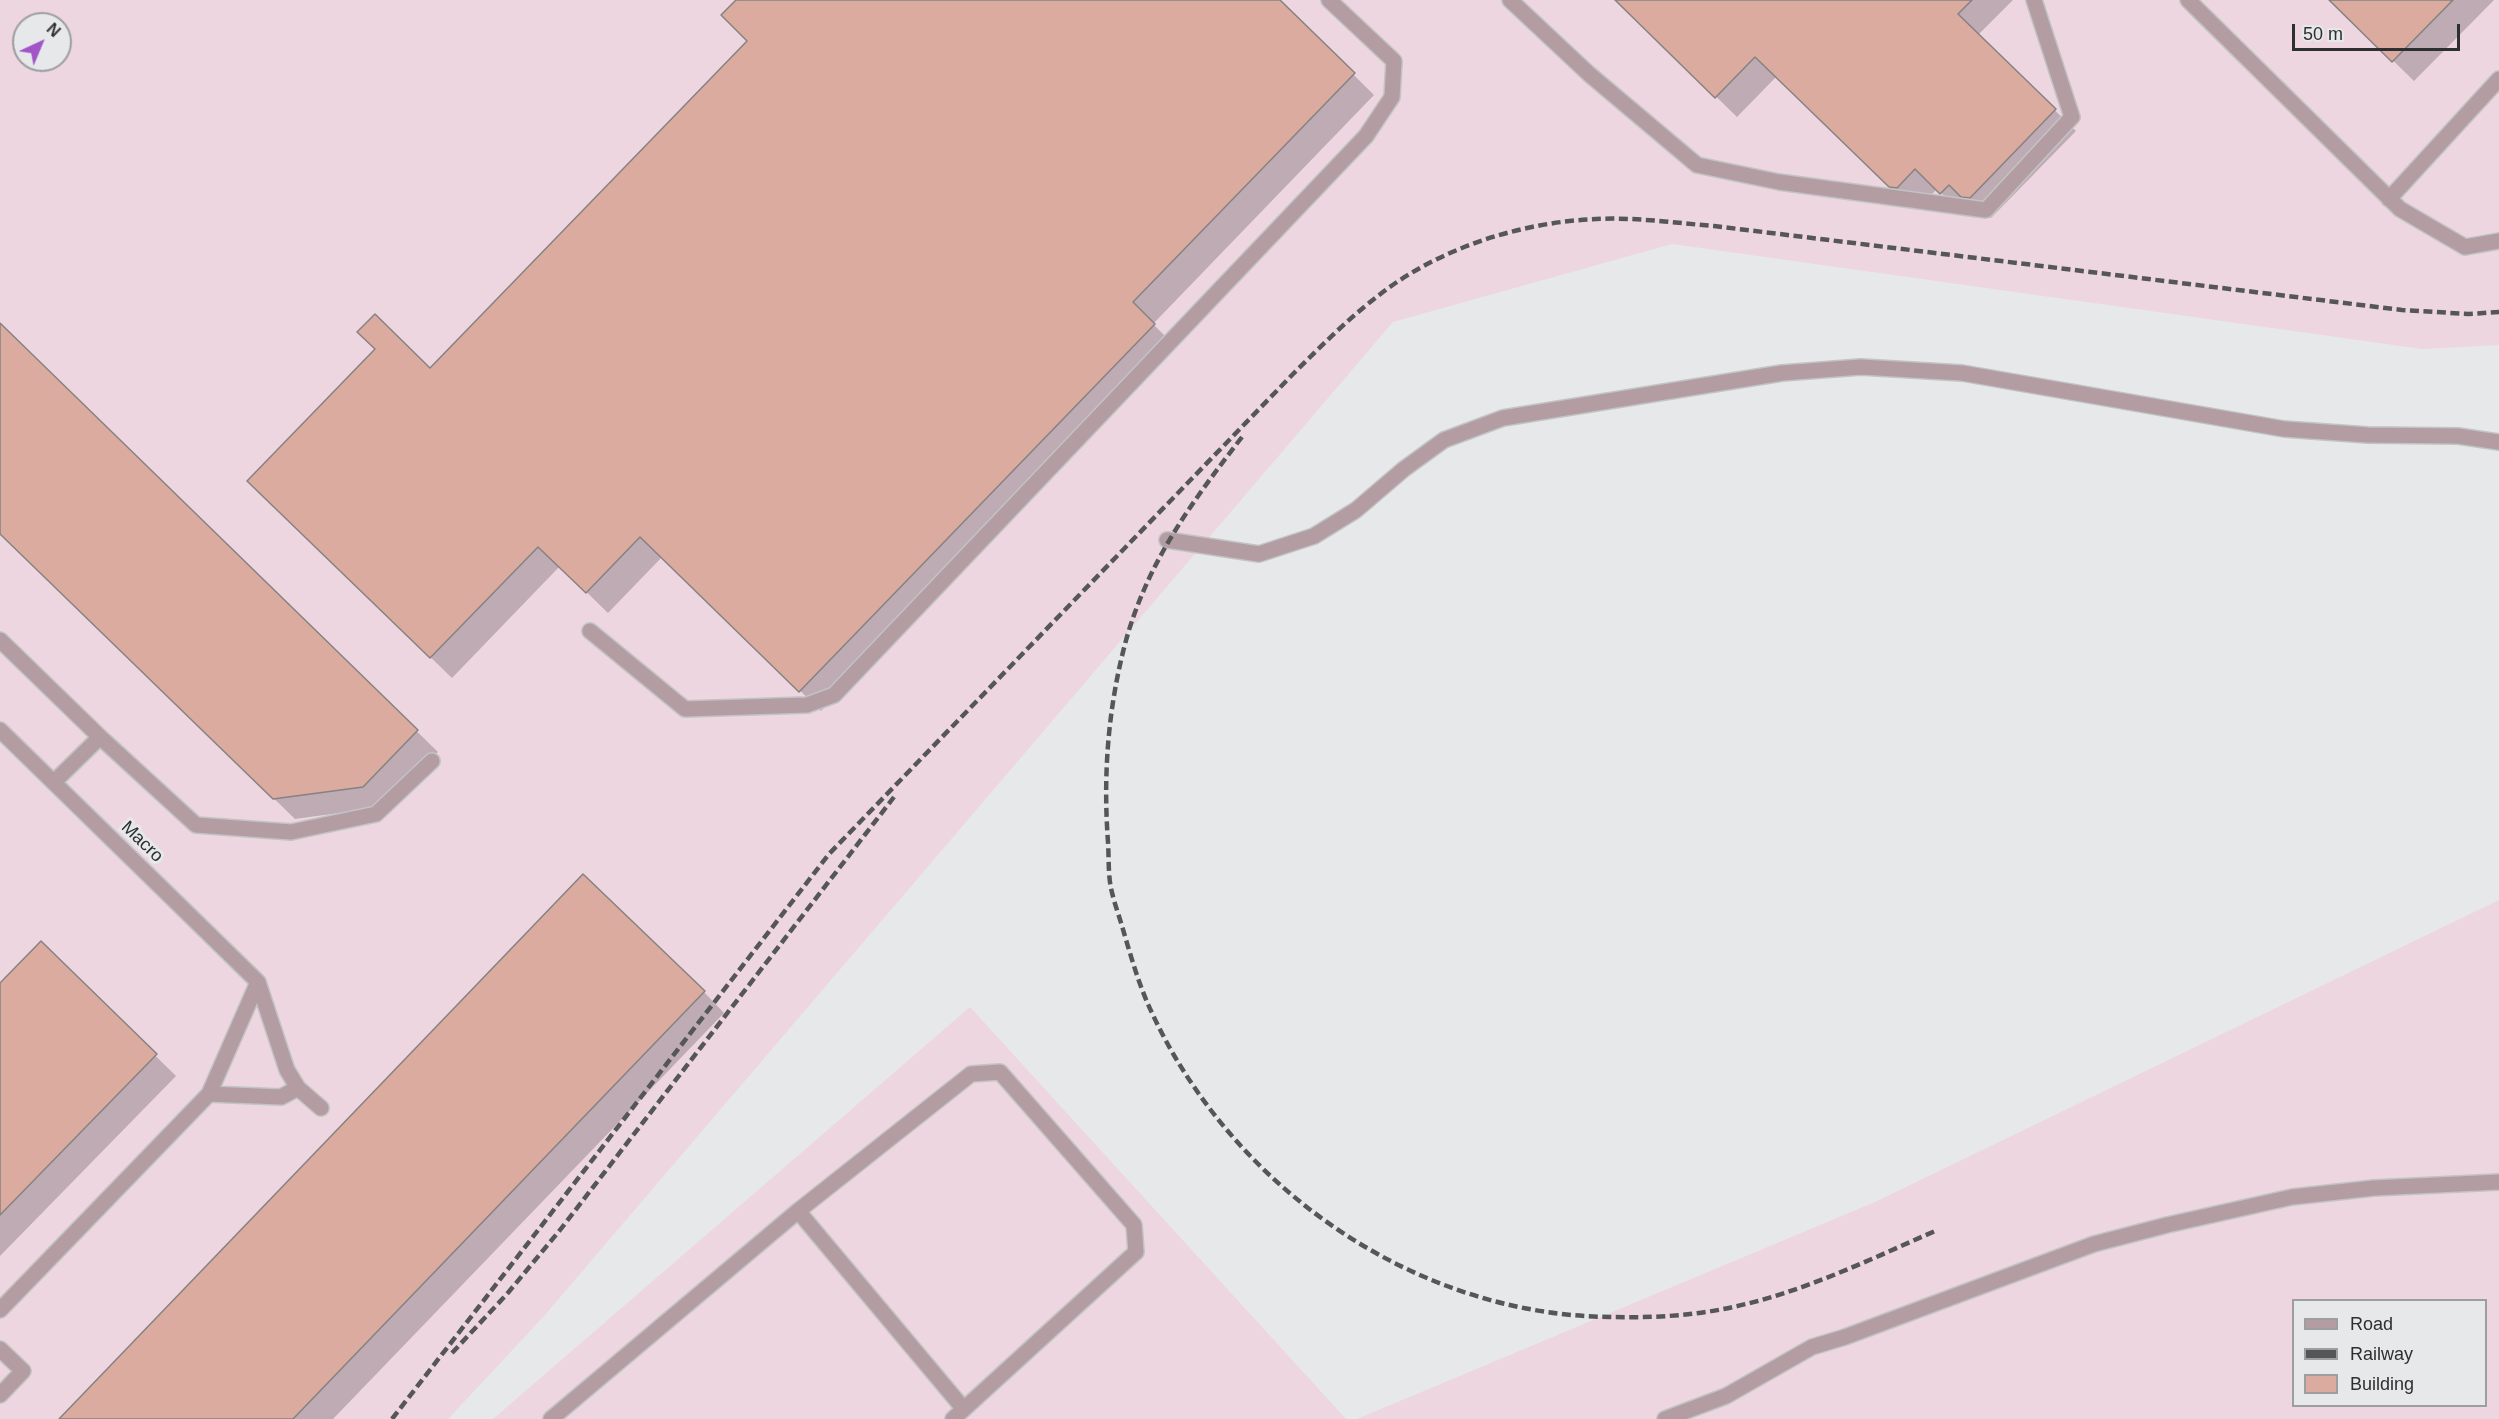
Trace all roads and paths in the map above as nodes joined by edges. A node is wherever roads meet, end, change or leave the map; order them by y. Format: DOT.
graph roads {
  1 [pos="1329,0"];
  2 [pos="1510,0"];
  3 [pos="2034,0"];
  4 [pos="2188,0"];
  5 [pos="2499,80"];
  6 [pos="2389,199"];
  7 [pos="2499,241"];
  8 [pos="2499,442"];
  9 [pos="1167,540"];
  10 [pos="590,631"];
  11 [pos="0,640"];
  12 [pos="0,730"];
  13 [pos="100,737"];
  14 [pos="432,761"];
  15 [pos="54,782"];
  16 [pos="258,982"];
  17 [pos="298,1088"];
  18 [pos="208,1094"];
  19 [pos="321,1108"];
  20 [pos="2499,1182"];
  21 [pos="798,1211"];
  22 [pos="0,1310"];
  23 [pos="0,1349"];
  24 [pos="0,1395"];
  25 [pos="958,1414"];
  26 [pos="550,1419"];
  27 [pos="1665,1419"];
  1 -- 10 [label="street"];
  2 -- 3 [label="street"];
  4 -- 6 [label="street"];
  5 -- 6 [label="street"];
  6 -- 7 [label="street"];
  8 -- 9 [label="street"];
  11 -- 13 [label="street"];
  12 -- 15 [label="street, Macro"];
  13 -- 14 [label="street"];
  13 -- 15 [label="street"];
  15 -- 16 [label="street, Macro"];
  16 -- 17 [label="street"];
  16 -- 18 [label="street"];
  17 -- 18 [label="street"];
  17 -- 19 [label="street"];
  18 -- 22 [label="street"];
  20 -- 27 [label="street"];
  21 -- 25 [label="street"];
  21 -- 25 [label="street"];
  21 -- 26 [label="street"];
  23 -- 24 [label="street"];
}
